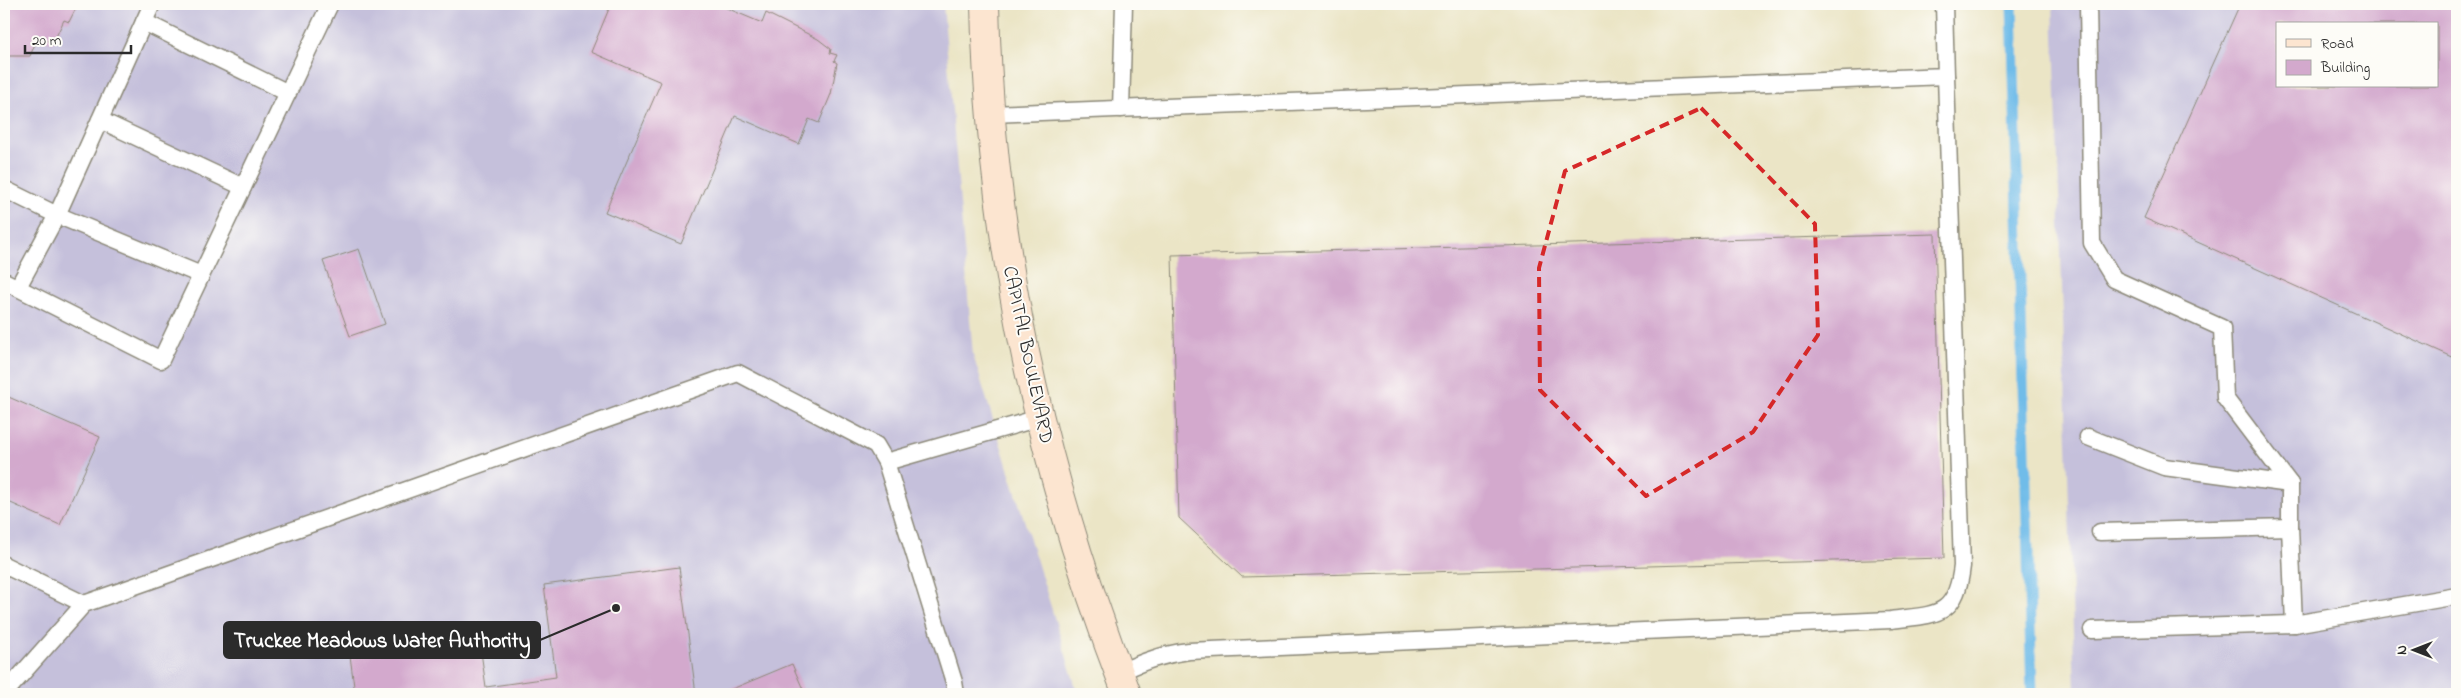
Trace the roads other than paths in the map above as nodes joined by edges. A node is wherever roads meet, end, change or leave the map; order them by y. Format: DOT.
graph roads {
  1 [pos="152,4"];
  2 [pos="330,4"];
  3 [pos="985,4"];
  4 [pos="1124,4"];
  5 [pos="1944,4"];
  6 [pos="2088,4"];
  7 [pos="144,22"];
  8 [pos="1946,76"];
  9 [pos="288,93"];
  10 [pos="1121,110"];
  11 [pos="990,114"];
  12 [pos="100,120"];
  13 [pos="243,187"];
  14 [pos="4,189"];
  15 [pos="57,215"];
  16 [pos="202,275"];
  17 [pos="11,284"];
  18 [pos="1039,418"];
  19 [pos="2088,437"];
  20 [pos="886,462"];
  21 [pos="2290,484"];
  22 [pos="2290,527"];
  23 [pos="2100,532"];
  24 [pos="4,565"];
  25 [pos="2457,596"];
  26 [pos="84,604"];
  27 [pos="2294,624"];
  28 [pos="2092,630"];
  29 [pos="1122,683"];
  30 [pos="4,694"];
  31 [pos="956,694"];
  1 -- 7 [label="lane"];
  2 -- 9 [label="lane"];
  3 -- 11 [label="street, CAPITAL BOULEVARD"];
  4 -- 10 [label="lane"];
  5 -- 8 [label="lane"];
  6 -- 21 [label="lane"];
  7 -- 9 [label="lane"];
  7 -- 12 [label="lane"];
  8 -- 10 [label="lane"];
  8 -- 29 [label="lane"];
  9 -- 13 [label="lane"];
  10 -- 11 [label="lane"];
  11 -- 18 [label="street, CAPITAL BOULEVARD"];
  12 -- 13 [label="lane"];
  12 -- 15 [label="lane"];
  13 -- 16 [label="lane"];
  14 -- 15 [label="lane"];
  15 -- 16 [label="lane"];
  15 -- 17 [label="lane"];
  16 -- 17 [label="lane"];
  18 -- 20 [label="lane"];
  18 -- 29 [label="street, CAPITAL BOULEVARD"];
  19 -- 21 [label="lane"];
  20 -- 26 [label="lane"];
  20 -- 31 [label="lane"];
  21 -- 22 [label="lane"];
  22 -- 23 [label="lane"];
  22 -- 27 [label="lane"];
  24 -- 26 [label="lane"];
  25 -- 27 [label="lane"];
  26 -- 30 [label="lane"];
  27 -- 28 [label="lane"];
}
